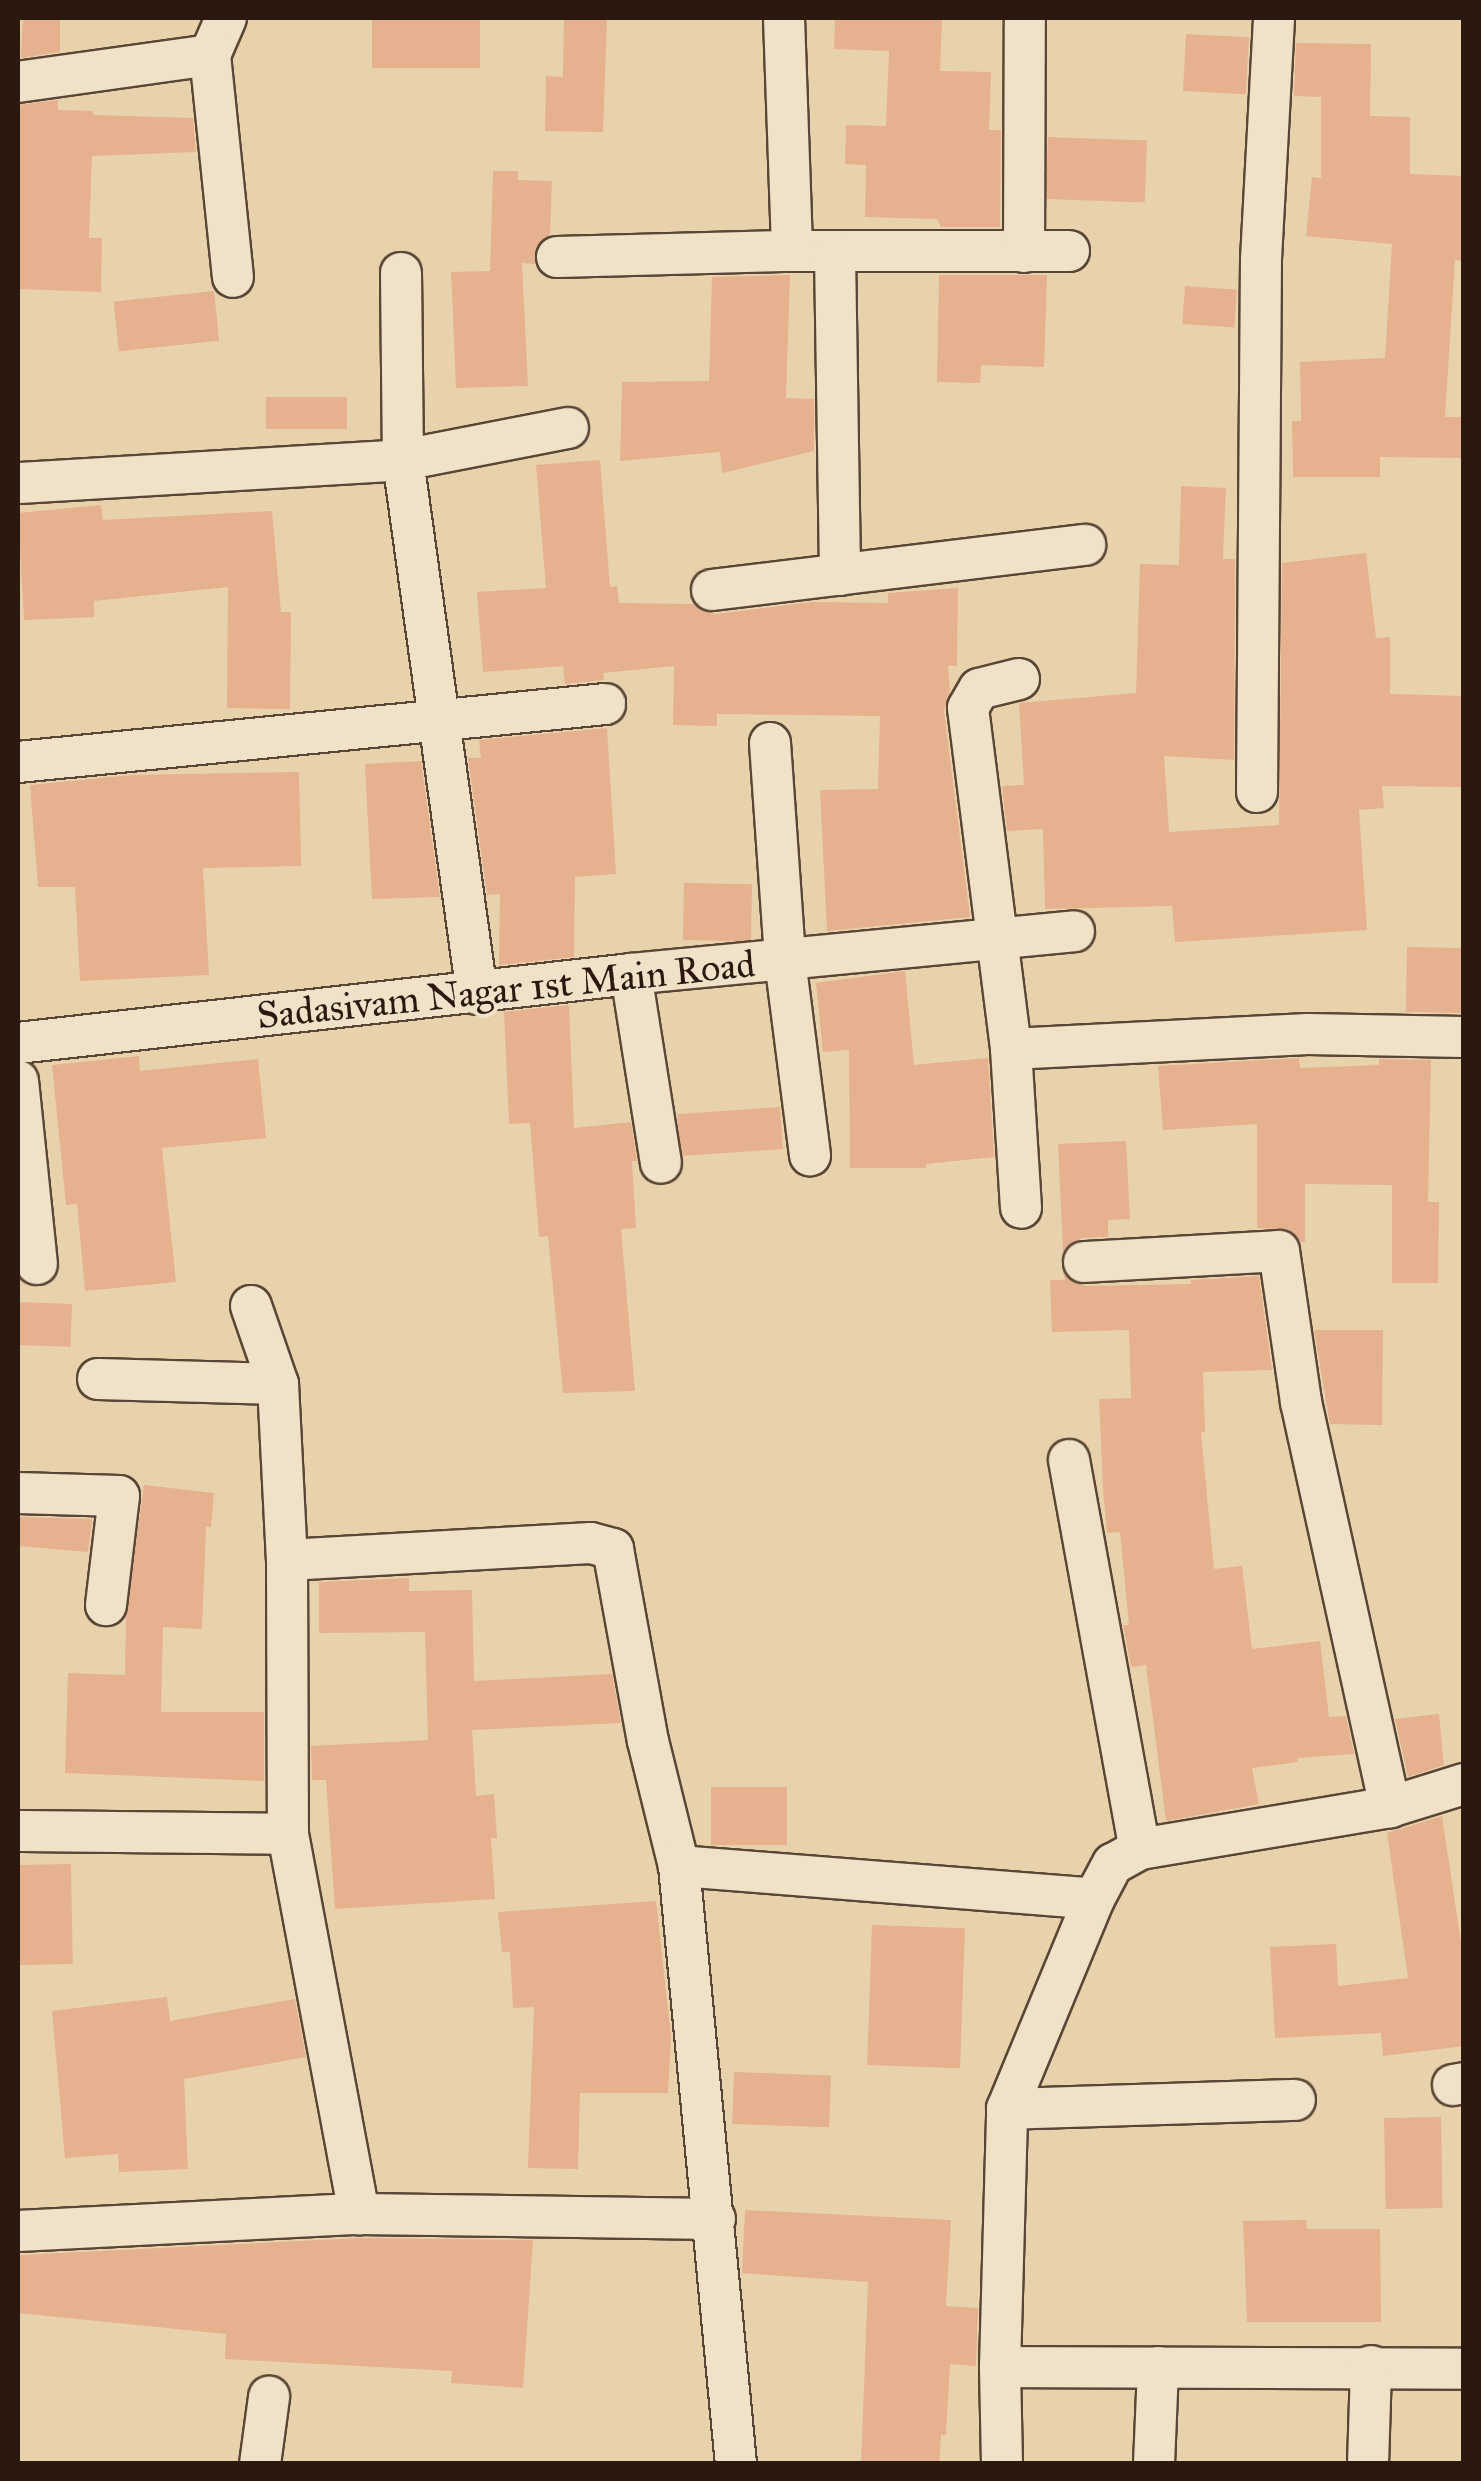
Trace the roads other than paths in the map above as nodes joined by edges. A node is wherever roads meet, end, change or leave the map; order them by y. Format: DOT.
graph roads {
  1 [pos="226,18"];
  2 [pos="784,18"];
  3 [pos="1025,18"];
  4 [pos="1274,18"];
  5 [pos="210,55"];
  6 [pos="18,82"];
  7 [pos="792,251"];
  8 [pos="1024,252"];
  9 [pos="1069,252"];
  10 [pos="835,254"];
  11 [pos="557,257"];
  12 [pos="401,273"];
  13 [pos="233,277"];
  14 [pos="568,428"];
  15 [pos="403,460"];
  16 [pos="18,483"];
  17 [pos="1086,545"];
  18 [pos="840,575"];
  19 [pos="712,590"];
  20 [pos="1019,678"];
  21 [pos="606,704"];
  22 [pos="441,722"];
  23 [pos="770,743"];
  24 [pos="18,762"];
  25 [pos="1256,792"];
  26 [pos="1074,931"];
  27 [pos="995,939"];
  28 [pos="785,960"];
  29 [pos="632,974"];
  30 [pos="477,994"];
  31 [pos="1464,1037"];
  32 [pos="18,1043"];
  33 [pos="1010,1049"];
  34 [pos="18,1081"];
  35 [pos="810,1156"];
  36 [pos="662,1163"];
  37 [pos="1021,1208"];
  38 [pos="1084,1262"];
  39 [pos="37,1264"];
  40 [pos="251,1306"];
  41 [pos="98,1379"];
  42 [pos="278,1384"];
  43 [pos="1069,1460"];
  44 [pos="18,1493"];
  45 [pos="287,1560"];
  46 [pos="106,1605"];
  47 [pos="1461,1784"];
  48 [pos="1390,1807"];
  49 [pos="18,1832"];
  50 [pos="288,1834"];
  51 [pos="1140,1849"];
  52 [pos="679,1866"];
  53 [pos="1094,1899"];
  54 [pos="1294,2100"];
  55 [pos="1007,2109"];
  56 [pos="360,2214"];
  57 [pos="715,2220"];
  58 [pos="18,2230"];
  59 [pos="1371,2366"];
  60 [pos="1000,2367"];
  61 [pos="1158,2367"];
  62 [pos="1464,2369"];
  63 [pos="269,2398"];
  64 [pos="260,2464"];
  65 [pos="736,2464"];
  66 [pos="1002,2464"];
  67 [pos="1154,2464"];
  68 [pos="1368,2464"];
  1 -- 5 [label="street"];
  2 -- 7 [label="street"];
  3 -- 8 [label="street"];
  4 -- 25 [label="street"];
  5 -- 6 [label="street"];
  5 -- 13 [label="street"];
  7 -- 10 [label="street"];
  7 -- 11 [label="street"];
  8 -- 9 [label="street"];
  8 -- 10 [label="street"];
  10 -- 18 [label="street"];
  12 -- 15 [label="street"];
  14 -- 15 [label="street"];
  15 -- 16 [label="street"];
  15 -- 22 [label="street"];
  17 -- 18 [label="street"];
  18 -- 19 [label="street"];
  20 -- 27 [label="street"];
  21 -- 22 [label="street"];
  22 -- 24 [label="street"];
  22 -- 30 [label="street"];
  23 -- 28 [label="street"];
  26 -- 27 [label="street, Sadasivam Nagar 1st Main Road"];
  27 -- 28 [label="street, Sadasivam Nagar 1st Main Road"];
  27 -- 33 [label="street"];
  28 -- 29 [label="street, Sadasivam Nagar 1st Main Road"];
  28 -- 35 [label="street"];
  29 -- 30 [label="street, Sadasivam Nagar 1st Main Road"];
  29 -- 36 [label="street"];
  30 -- 32 [label="street, Sadasivam Nagar 1st Main Road"];
  31 -- 33 [label="street"];
  33 -- 37 [label="street"];
  34 -- 39 [label="street"];
  38 -- 48 [label="street"];
  40 -- 42 [label="street"];
  41 -- 42 [label="street"];
  42 -- 45 [label="street"];
  43 -- 51 [label="street"];
  44 -- 46 [label="street"];
  45 -- 50 [label="street"];
  45 -- 52 [label="street"];
  47 -- 48 [label="street"];
  48 -- 51 [label="street"];
  49 -- 50 [label="street"];
  50 -- 56 [label="street"];
  51 -- 53 [label="street"];
  52 -- 53 [label="street"];
  52 -- 57 [label="street"];
  53 -- 55 [label="street"];
  54 -- 55 [label="street"];
  55 -- 60 [label="street"];
  56 -- 57 [label="street"];
  56 -- 58 [label="street"];
  57 -- 65 [label="street"];
  59 -- 61 [label="street"];
  59 -- 62 [label="street"];
  59 -- 68 [label="street"];
  60 -- 61 [label="street"];
  60 -- 66 [label="street"];
  61 -- 67 [label="street"];
  63 -- 64 [label="street"];
}
